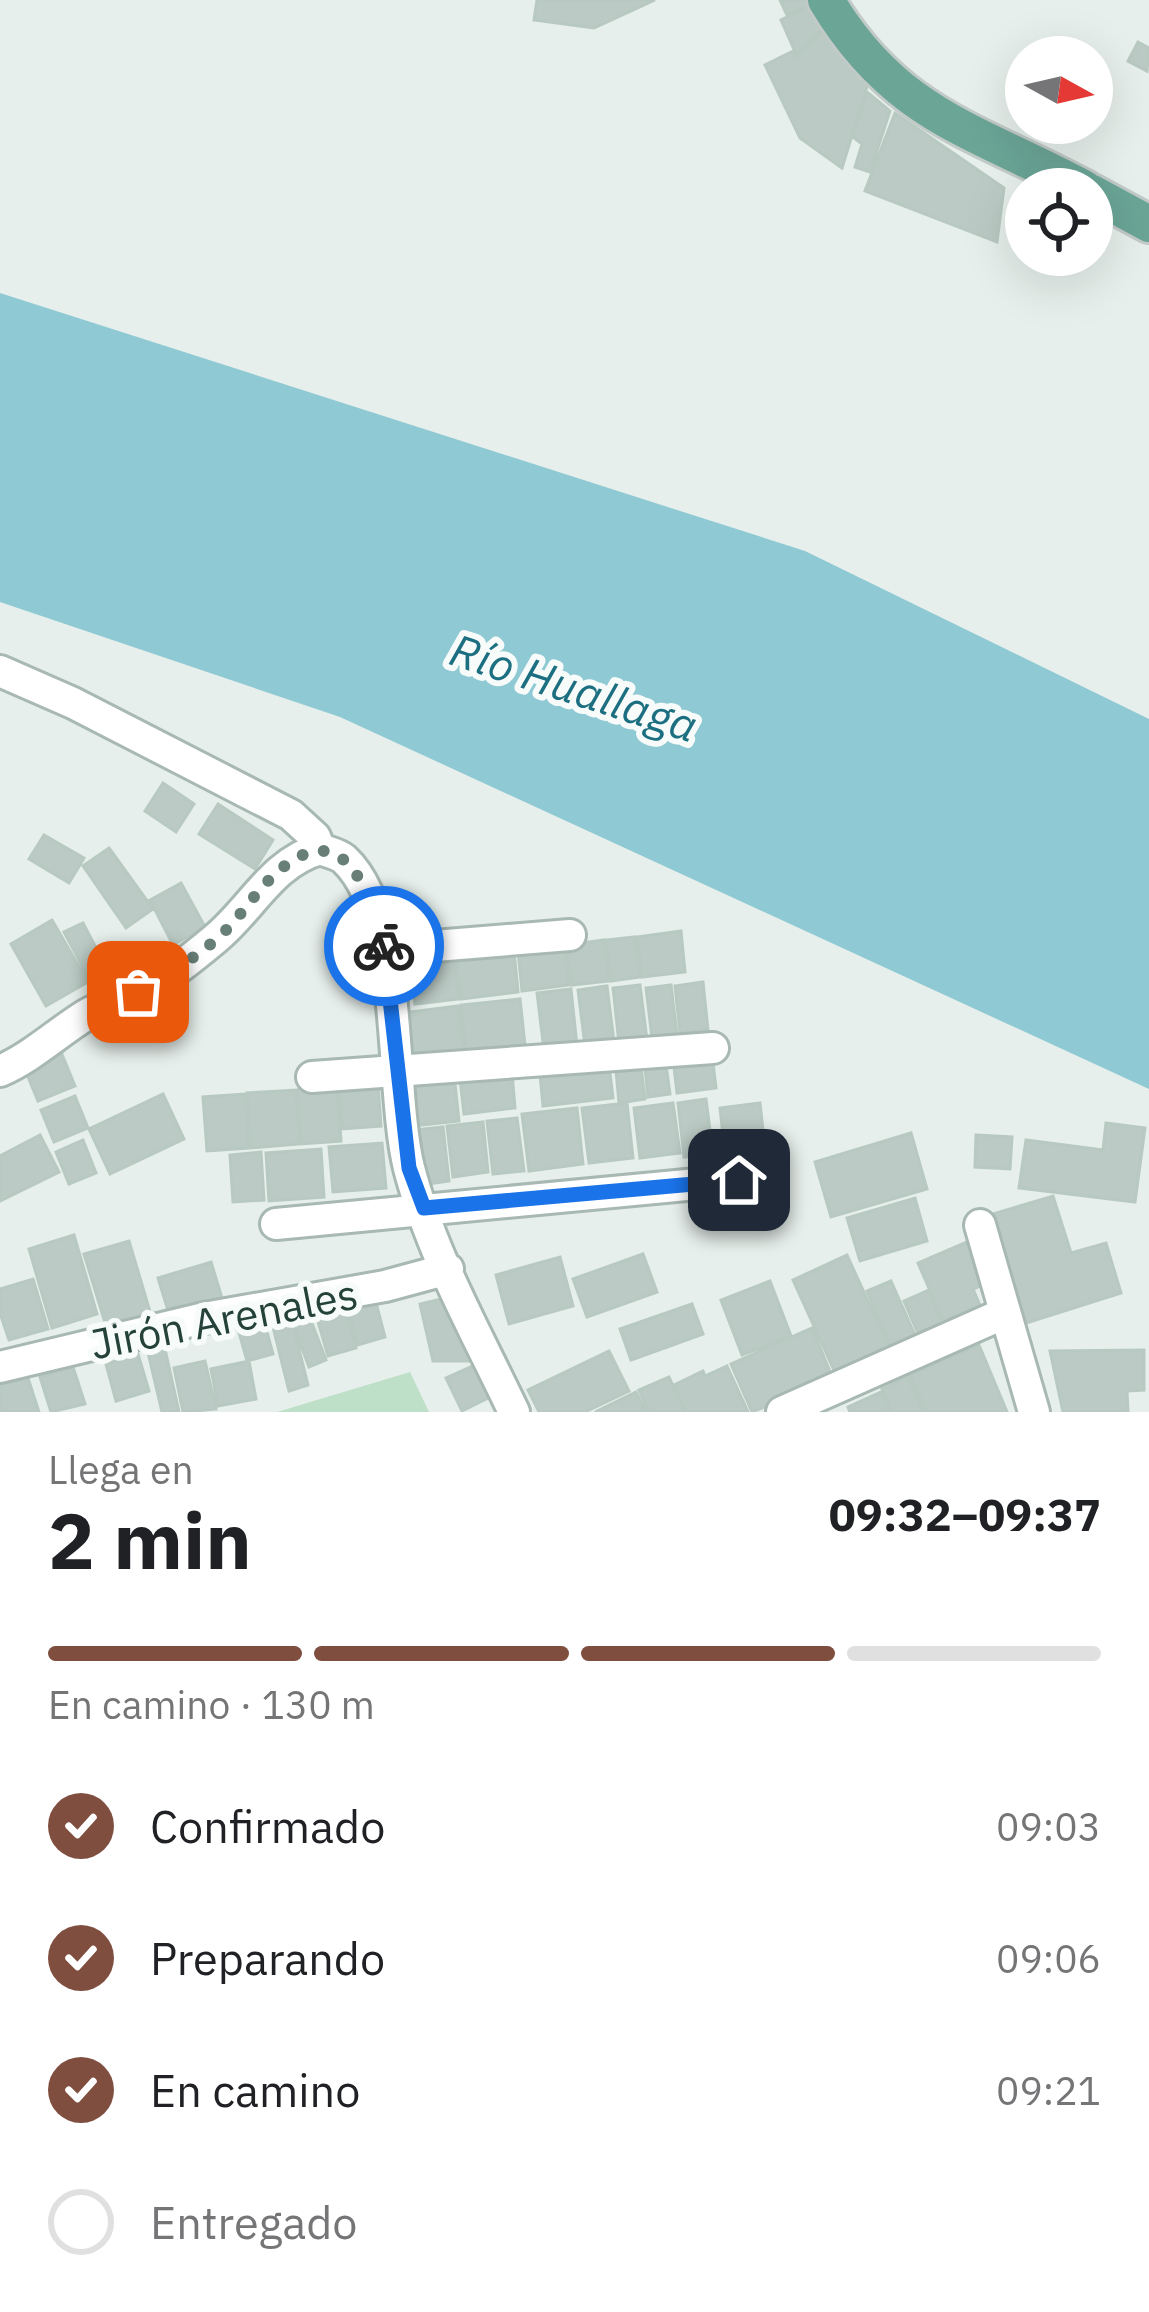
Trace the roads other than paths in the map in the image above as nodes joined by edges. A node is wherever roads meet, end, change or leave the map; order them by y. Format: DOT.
graph roads {
  1 [pos="826,0"];
  2 [pos="1046,168"];
  3 [pos="1113,204"];
  4 [pos="1149,224"];
  5 [pos="0,671"];
  6 [pos="320,849"];
  7 [pos="571,935"];
  8 [pos="385,950"];
  9 [pos="713,1048"];
  10 [pos="0,1071"];
  11 [pos="395,1073"];
  12 [pos="312,1078"];
  13 [pos="739,1180"];
  14 [pos="424,1208"];
  15 [pos="276,1224"];
  16 [pos="980,1225"];
  17 [pos="448,1269"];
  18 [pos="1005,1312"];
  19 [pos="0,1367"];
  20 [pos="514,1412"];
  21 [pos="782,1412"];
  22 [pos="1034,1412"];
  1 -- 2 [label="main road"];
  3 -- 4 [label="main road"];
  5 -- 6 [label="street"];
  6 -- 8 [label="street"];
  6 -- 10 [label="street"];
  7 -- 8 [label="street"];
  8 -- 11 [label="street"];
  9 -- 11 [label="street"];
  11 -- 12 [label="street"];
  11 -- 14 [label="street"];
  13 -- 14 [label="street"];
  14 -- 15 [label="street"];
  14 -- 17 [label="street"];
  16 -- 18 [label="street"];
  17 -- 19 [label="street, Jirón Arenales"];
  17 -- 20 [label="street"];
  18 -- 21 [label="street"];
  18 -- 22 [label="street"];
}
